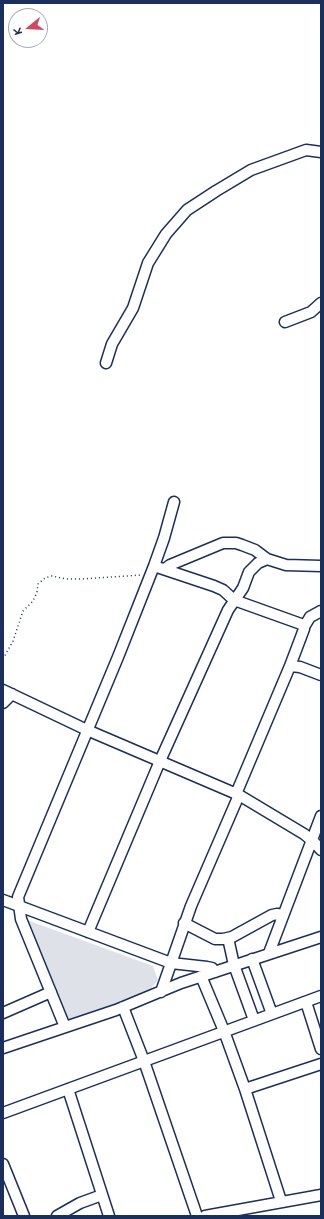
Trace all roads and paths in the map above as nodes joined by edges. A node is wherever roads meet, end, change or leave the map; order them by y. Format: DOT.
graph roads {
  1 [pos="321,152"];
  2 [pos="321,303"];
  3 [pos="285,322"];
  4 [pos="106,363"];
  5 [pos="174,502"];
  6 [pos="267,559"];
  7 [pos="154,566"];
  8 [pos="321,566"];
  9 [pos="165,569"];
  10 [pos="150,576"];
  11 [pos="234,600"];
  12 [pos="321,611"];
  13 [pos="304,627"];
  14 [pos="3,659"];
  15 [pos="290,666"];
  16 [pos="321,675"];
  17 [pos="8,692"];
  18 [pos="3,702"];
  19 [pos="87,730"];
  20 [pos="160,761"];
  21 [pos="238,795"];
  22 [pos="321,816"];
  23 [pos="312,840"];
  24 [pos="321,850"];
  25 [pos="3,900"];
  26 [pos="18,906"];
  27 [pos="283,915"];
  28 [pos="184,924"];
  29 [pos="88,932"];
  30 [pos="321,937"];
  31 [pos="228,938"];
  32 [pos="268,953"];
  33 [pos="252,959"];
  34 [pos="171,963"];
  35 [pos="234,965"];
  36 [pos="215,972"];
  37 [pos="201,976"];
  38 [pos="51,992"];
  39 [pos="161,992"];
  40 [pos="321,996"];
  41 [pos="306,1002"];
  42 [pos="123,1007"];
  43 [pos="3,1013"];
  44 [pos="272,1014"];
  45 [pos="254,1020"];
  46 [pos="317,1024"];
  47 [pos="65,1027"];
  48 [pos="224,1031"];
  49 [pos="3,1048"];
  50 [pos="321,1049"];
  51 [pos="144,1061"];
  52 [pos="321,1064"];
  53 [pos="245,1089"];
  54 [pos="68,1090"];
  55 [pos="3,1113"];
  56 [pos="3,1164"];
  57 [pos="102,1195"];
  58 [pos="321,1195"];
  59 [pos="281,1202"];
  60 [pos="216,1215"];
  61 [pos="24,1216"];
  62 [pos="57,1216"];
  63 [pos="109,1216"];
  64 [pos="198,1216"];
  65 [pos="205,1216"];
  1 -- 4 [label="street"];
  2 -- 3 [label="street"];
  5 -- 7 [label="street"];
  6 -- 8 [label="street"];
  6 -- 9 [label="street"];
  6 -- 11 [label="street"];
  7 -- 9 [label="street"];
  7 -- 10 [label="street"];
  9 -- 11 [label="street"];
  10 -- 14 [label="path"];
  10 -- 19 [label="street"];
  11 -- 13 [label="street"];
  11 -- 20 [label="street"];
  12 -- 13 [label="street"];
  13 -- 15 [label="street"];
  15 -- 16 [label="street"];
  15 -- 21 [label="street"];
  17 -- 18 [label="street"];
  17 -- 19 [label="street"];
  19 -- 20 [label="street"];
  19 -- 26 [label="street"];
  20 -- 21 [label="street"];
  20 -- 29 [label="street"];
  21 -- 23 [label="street"];
  21 -- 28 [label="street"];
  22 -- 23 [label="street"];
  23 -- 24 [label="street"];
  23 -- 27 [label="street"];
  25 -- 26 [label="street"];
  26 -- 29 [label="street"];
  26 -- 38 [label="street"];
  27 -- 31 [label="street"];
  27 -- 32 [label="street"];
  28 -- 31 [label="street"];
  28 -- 34 [label="street"];
  29 -- 34 [label="street"];
  30 -- 32 [label="street"];
  31 -- 35 [label="street"];
  32 -- 33 [label="street"];
  33 -- 35 [label="street"];
  33 -- 44 [label="street"];
  34 -- 36 [label="street"];
  34 -- 39 [label="street"];
  35 -- 36 [label="street"];
  35 -- 45 [label="street"];
  36 -- 37 [label="street"];
  37 -- 39 [label="street"];
  37 -- 48 [label="street"];
  38 -- 43 [label="street"];
  38 -- 47 [label="street"];
  39 -- 42 [label="street"];
  40 -- 41 [label="street"];
  41 -- 44 [label="street"];
  41 -- 46 [label="street"];
  42 -- 47 [label="street"];
  42 -- 51 [label="street"];
  44 -- 45 [label="street"];
  45 -- 48 [label="street"];
  46 -- 50 [label="street"];
  47 -- 49 [label="street"];
  48 -- 51 [label="street"];
  48 -- 53 [label="street"];
  51 -- 54 [label="street"];
  51 -- 64 [label="street"];
  52 -- 53 [label="street"];
  53 -- 59 [label="street"];
  54 -- 55 [label="street"];
  54 -- 57 [label="street"];
  56 -- 61 [label="street"];
  57 -- 62 [label="street"];
  57 -- 63 [label="street"];
  58 -- 59 [label="street"];
  59 -- 60 [label="street"];
  60 -- 65 [label="street"];
}
